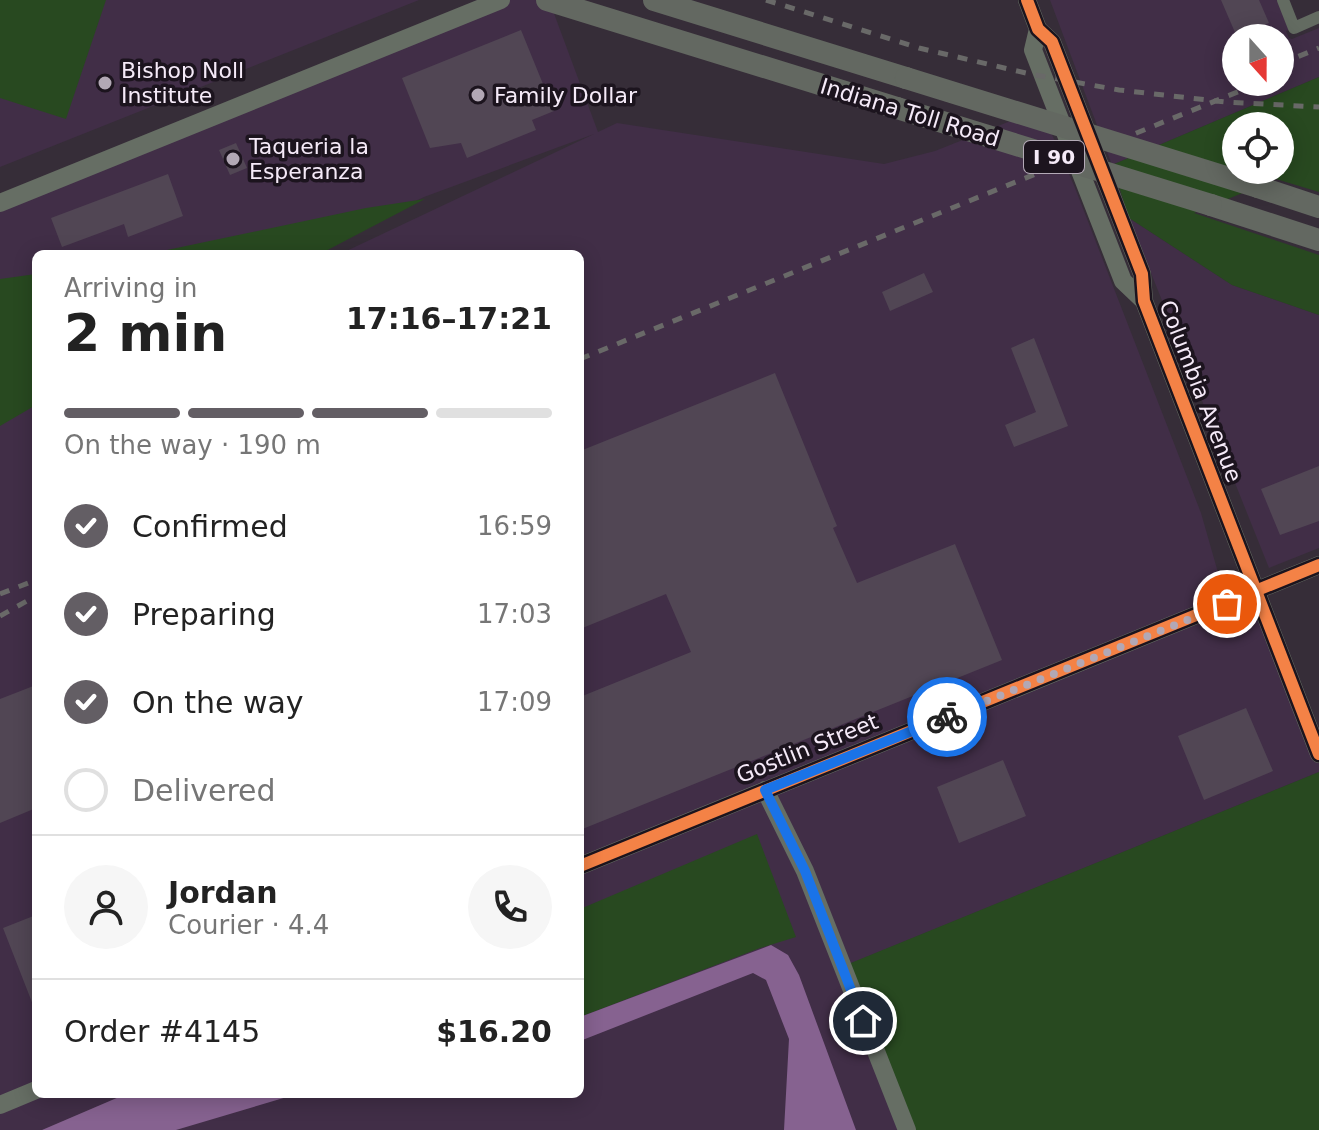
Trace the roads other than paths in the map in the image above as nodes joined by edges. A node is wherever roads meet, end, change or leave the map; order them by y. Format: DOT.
graph roads {
  1 [pos="501,0"];
  2 [pos="547,0"];
  3 [pos="654,0"];
  4 [pos="1027,0"];
  5 [pos="1283,0"];
  6 [pos="1319,17"];
  7 [pos="0,203"];
  8 [pos="1319,207"];
  9 [pos="1319,240"];
  10 [pos="1319,565"];
  11 [pos="1256,591"];
  12 [pos="1319,754"];
  13 [pos="765,790"];
  14 [pos="584,864"];
  15 [pos="32,1092"];
  16 [pos="0,1105"];
  17 [pos="907,1130"];
  1 -- 7 [label="street"];
  2 -- 9 [label="highway, Indiana Toll Road / I 90, bridge"];
  3 -- 8 [label="highway, Indiana Toll Road / I 90, bridge"];
  4 -- 11 [label="street, Columbia Avenue"];
  5 -- 6 [label="street"];
  10 -- 11 [label="street, Gostlin Street"];
  11 -- 12 [label="street, Columbia Avenue"];
  11 -- 13 [label="street, Gostlin Street"];
  13 -- 14 [label="street, Gostlin Street"];
  13 -- 17 [label="street"];
  15 -- 16 [label="street"];
}
